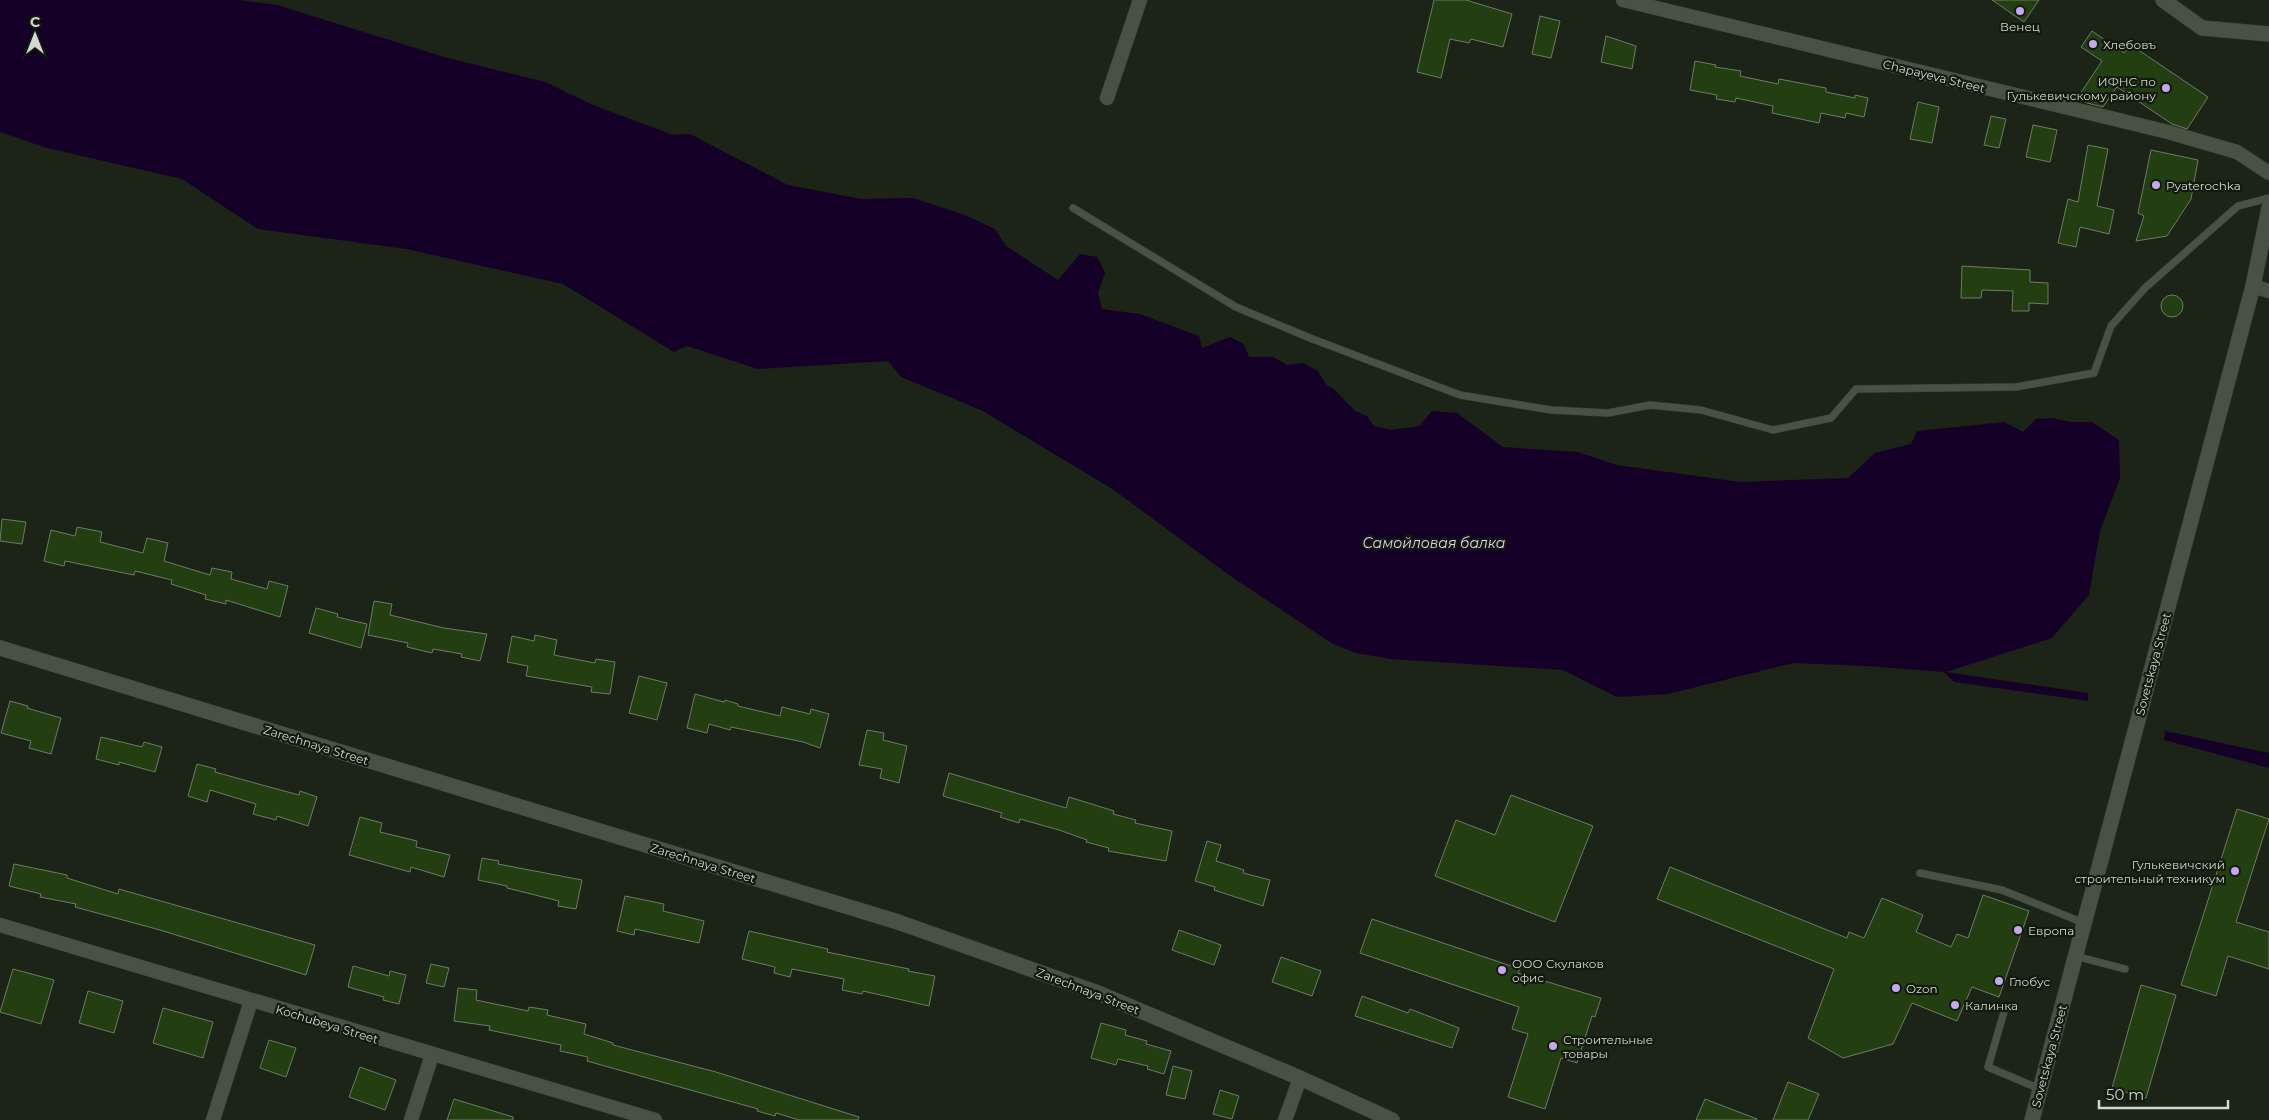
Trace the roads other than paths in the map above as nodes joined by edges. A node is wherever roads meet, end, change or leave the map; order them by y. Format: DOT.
graph roads {
  1 [pos="1140,0"];
  2 [pos="1623,0"];
  3 [pos="2163,0"];
  4 [pos="2269,34"];
  5 [pos="1107,98"];
  6 [pos="2269,173"];
  7 [pos="2269,198"];
  8 [pos="1073,208"];
  9 [pos="2269,208"];
  10 [pos="2253,286"];
  11 [pos="2269,291"];
  12 [pos="0,648"];
  13 [pos="1920,873"];
  14 [pos="2084,923"];
  15 [pos="0,925"];
  16 [pos="2075,956"];
  17 [pos="2125,969"];
  18 [pos="250,1001"];
  19 [pos="2004,1012"];
  20 [pos="432,1055"];
  21 [pos="1300,1078"];
  22 [pos="2040,1089"];
  23 [pos="213,1120"];
  24 [pos="411,1120"];
  25 [pos="655,1120"];
  26 [pos="1285,1120"];
  27 [pos="1392,1120"];
  28 [pos="2032,1120"];
  1 -- 5 [label="street"];
  2 -- 6 [label="street, Chapayeva Street"];
  3 -- 4 [label="main road"];
  7 -- 8 [label="lane"];
  9 -- 10 [label="main road, Sovetskaya Street"];
  10 -- 11 [label="street"];
  10 -- 14 [label="main road, Sovetskaya Street"];
  12 -- 21 [label="main road, Zarechnaya Street"];
  13 -- 14 [label="lane"];
  14 -- 16 [label="main road, Sovetskaya Street"];
  15 -- 18 [label="street, Kochubeya Street"];
  16 -- 17 [label="lane"];
  16 -- 22 [label="main road, Sovetskaya Street"];
  18 -- 20 [label="street, Kochubeya Street"];
  18 -- 23 [label="street"];
  19 -- 22 [label="lane"];
  20 -- 24 [label="street"];
  20 -- 25 [label="street, Kochubeya Street"];
  21 -- 26 [label="street"];
  21 -- 27 [label="main road, Zarechnaya Street"];
  22 -- 28 [label="main road, Sovetskaya Street"];
}
